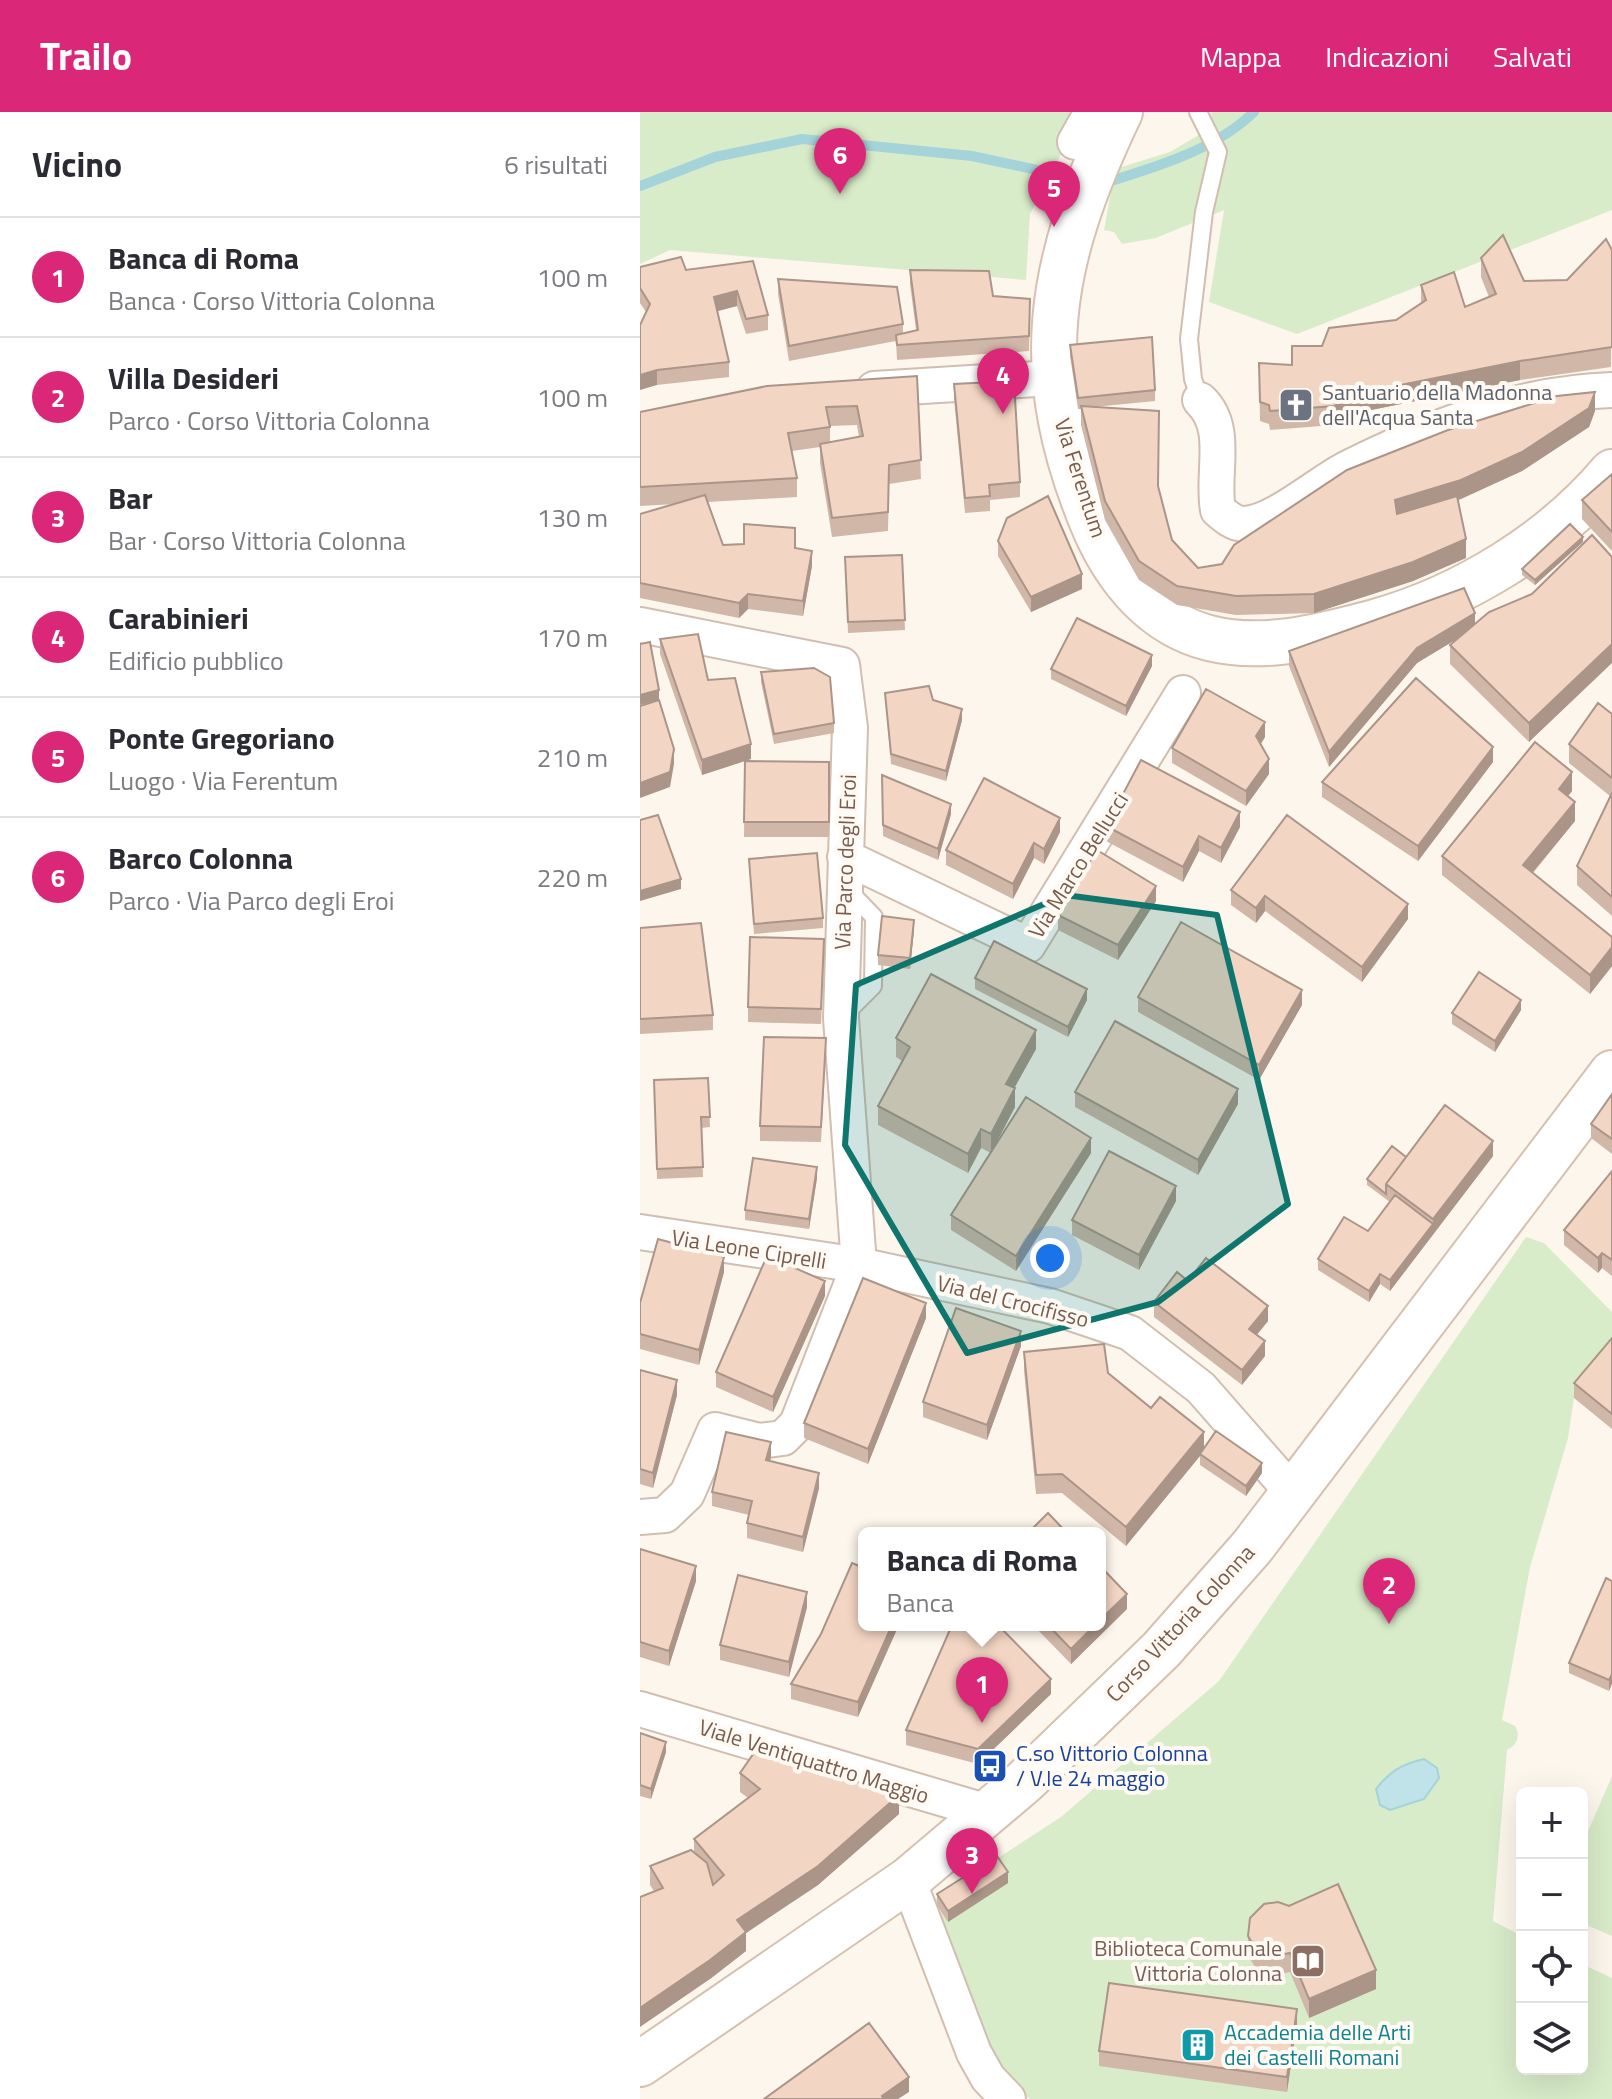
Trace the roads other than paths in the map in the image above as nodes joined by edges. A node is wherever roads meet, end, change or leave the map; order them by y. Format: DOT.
graph roads {
  1 [pos="1092,112"];
  2 [pos="1120,112"];
  3 [pos="1198,112"];
  4 [pos="1075,142"];
  5 [pos="1053,378"];
  6 [pos="1612,390"];
  7 [pos="847,391"];
  8 [pos="1200,400"];
  9 [pos="1612,472"];
  10 [pos="640,625"];
  11 [pos="1183,693"];
  12 [pos="844,871"];
  13 [pos="1612,1073"];
  14 [pos="640,1232"];
  15 [pos="859,1265"];
  16 [pos="1293,1493"];
  17 [pos="640,1517"];
  18 [pos="640,1709"];
  19 [pos="988,1812"];
  20 [pos="908,1880"];
  21 [pos="640,2064"];
  22 [pos="1008,2099"];
  1 -- 4 [label="street"];
  2 -- 5 [label="main road, Via Ferentum"];
  3 -- 8 [label="lane"];
  5 -- 7 [label="street"];
  5 -- 9 [label="main road, Via Ferentum"];
  6 -- 8 [label="street"];
  10 -- 12 [label="street, Via Parco degli Eroi"];
  11 -- 12 [label="street, Via Marco Bellucci"];
  12 -- 15 [label="street, Via Parco degli Eroi"];
  13 -- 16 [label="main road, Corso Vittoria Colonna"];
  14 -- 15 [label="street, Via Leone Ciprelli"];
  15 -- 16 [label="street, Via del Crocifisso"];
  15 -- 17 [label="street"];
  16 -- 19 [label="main road, Corso Vittoria Colonna"];
  18 -- 19 [label="street, Viale Ventiquattro Maggio"];
  19 -- 20 [label="main road, Corso Vittoria Colonna"];
  20 -- 21 [label="main road, Corso Vittoria Colonna"];
  20 -- 22 [label="street"];
}
